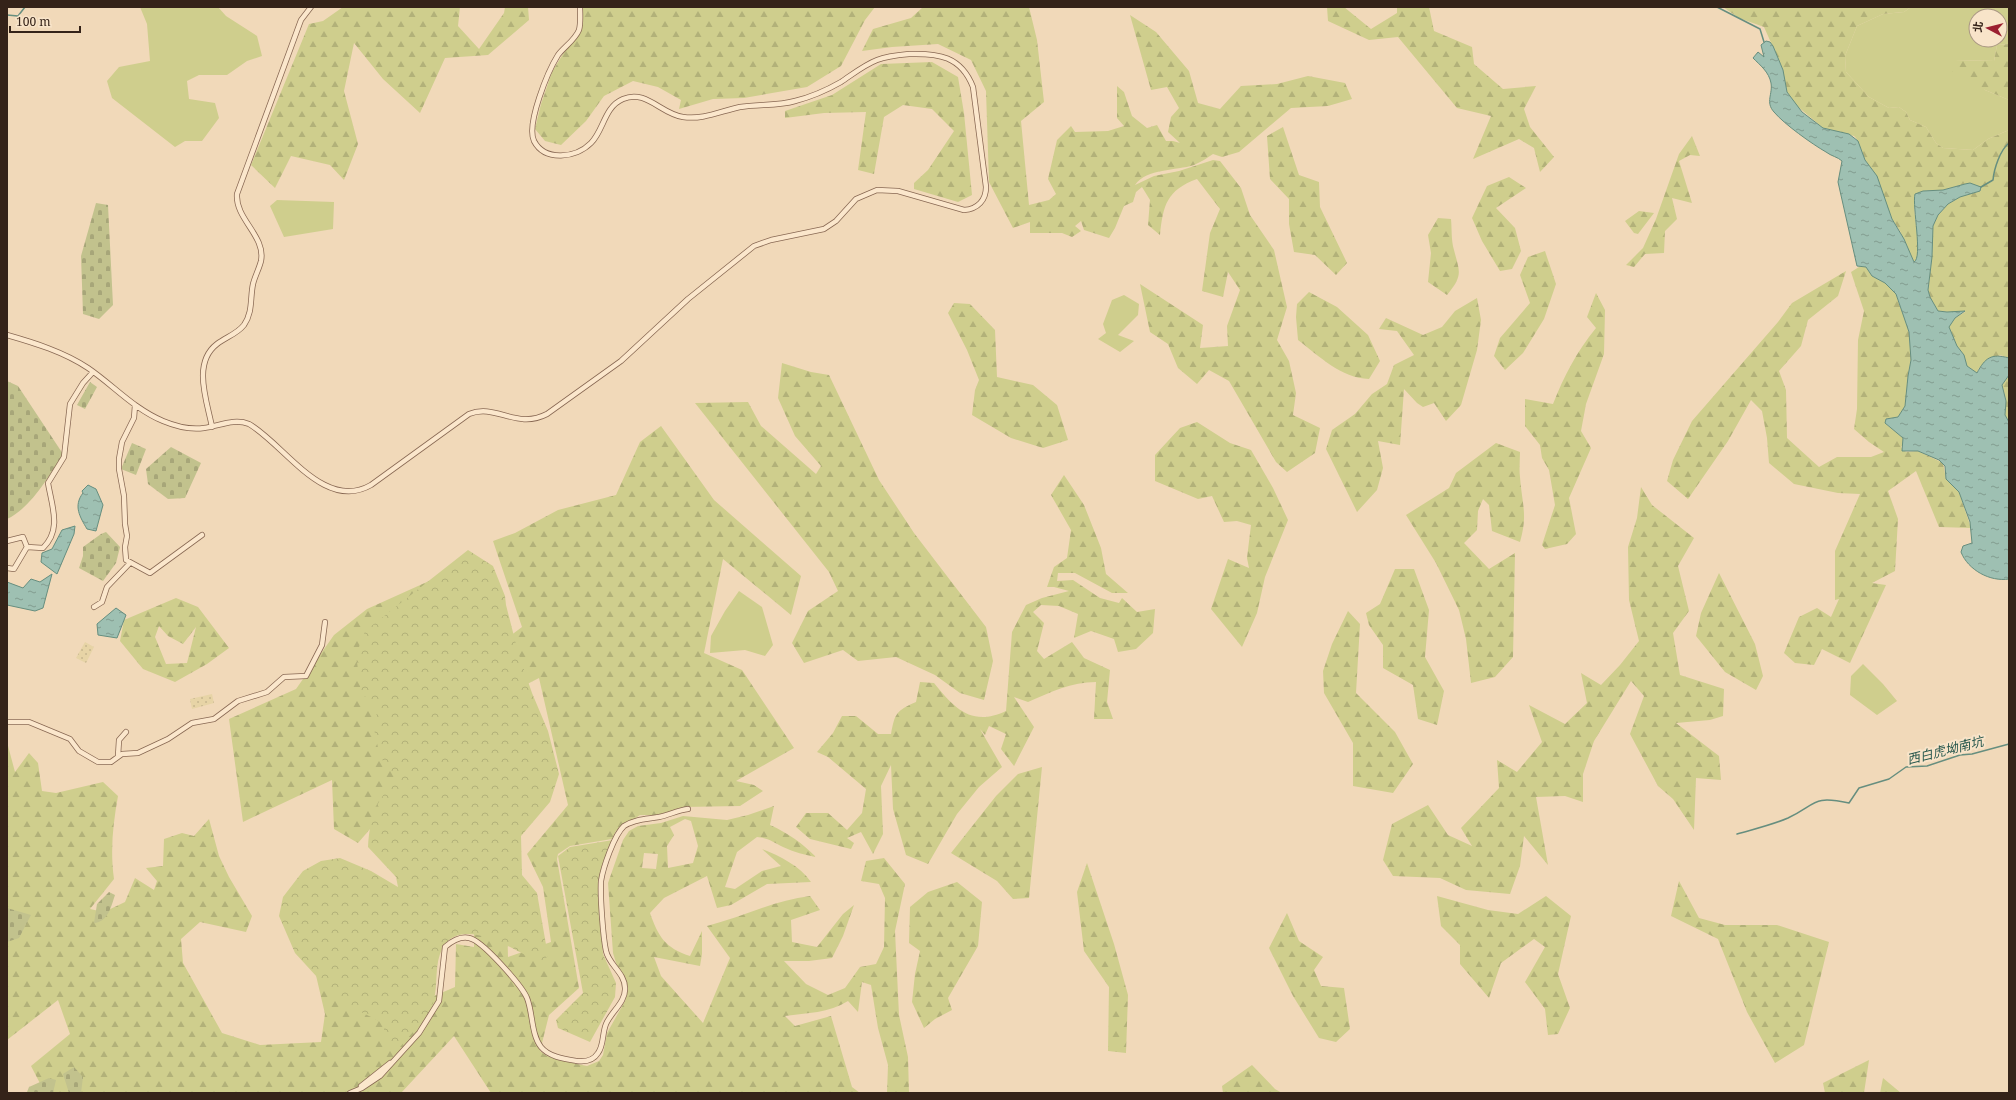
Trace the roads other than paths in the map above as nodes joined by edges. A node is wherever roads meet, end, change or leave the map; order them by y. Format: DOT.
graph roads {
  1 [pos="311,7"];
  2 [pos="580,7"];
  3 [pos="7,335"];
  4 [pos="93,372"];
  5 [pos="135,404"];
  6 [pos="212,427"];
  7 [pos="202,535"];
  8 [pos="7,541"];
  9 [pos="27,547"];
  10 [pos="130,563"];
  11 [pos="7,568"];
  12 [pos="94,607"];
  13 [pos="325,622"];
  14 [pos="7,722"];
  15 [pos="126,732"];
  16 [pos="118,756"];
  17 [pos="688,809"];
  18 [pos="352,1092"];
  1 -- 6 [label="street"];
  2 -- 6 [label="street"];
  3 -- 4 [label="street"];
  4 -- 5 [label="street"];
  4 -- 9 [label="street"];
  5 -- 6 [label="street"];
  5 -- 10 [label="street"];
  7 -- 10 [label="street"];
  8 -- 9 [label="street"];
  9 -- 11 [label="street"];
  10 -- 12 [label="street"];
  13 -- 16 [label="street"];
  14 -- 16 [label="street"];
  15 -- 16 [label="street"];
  17 -- 18 [label="street"];
}
